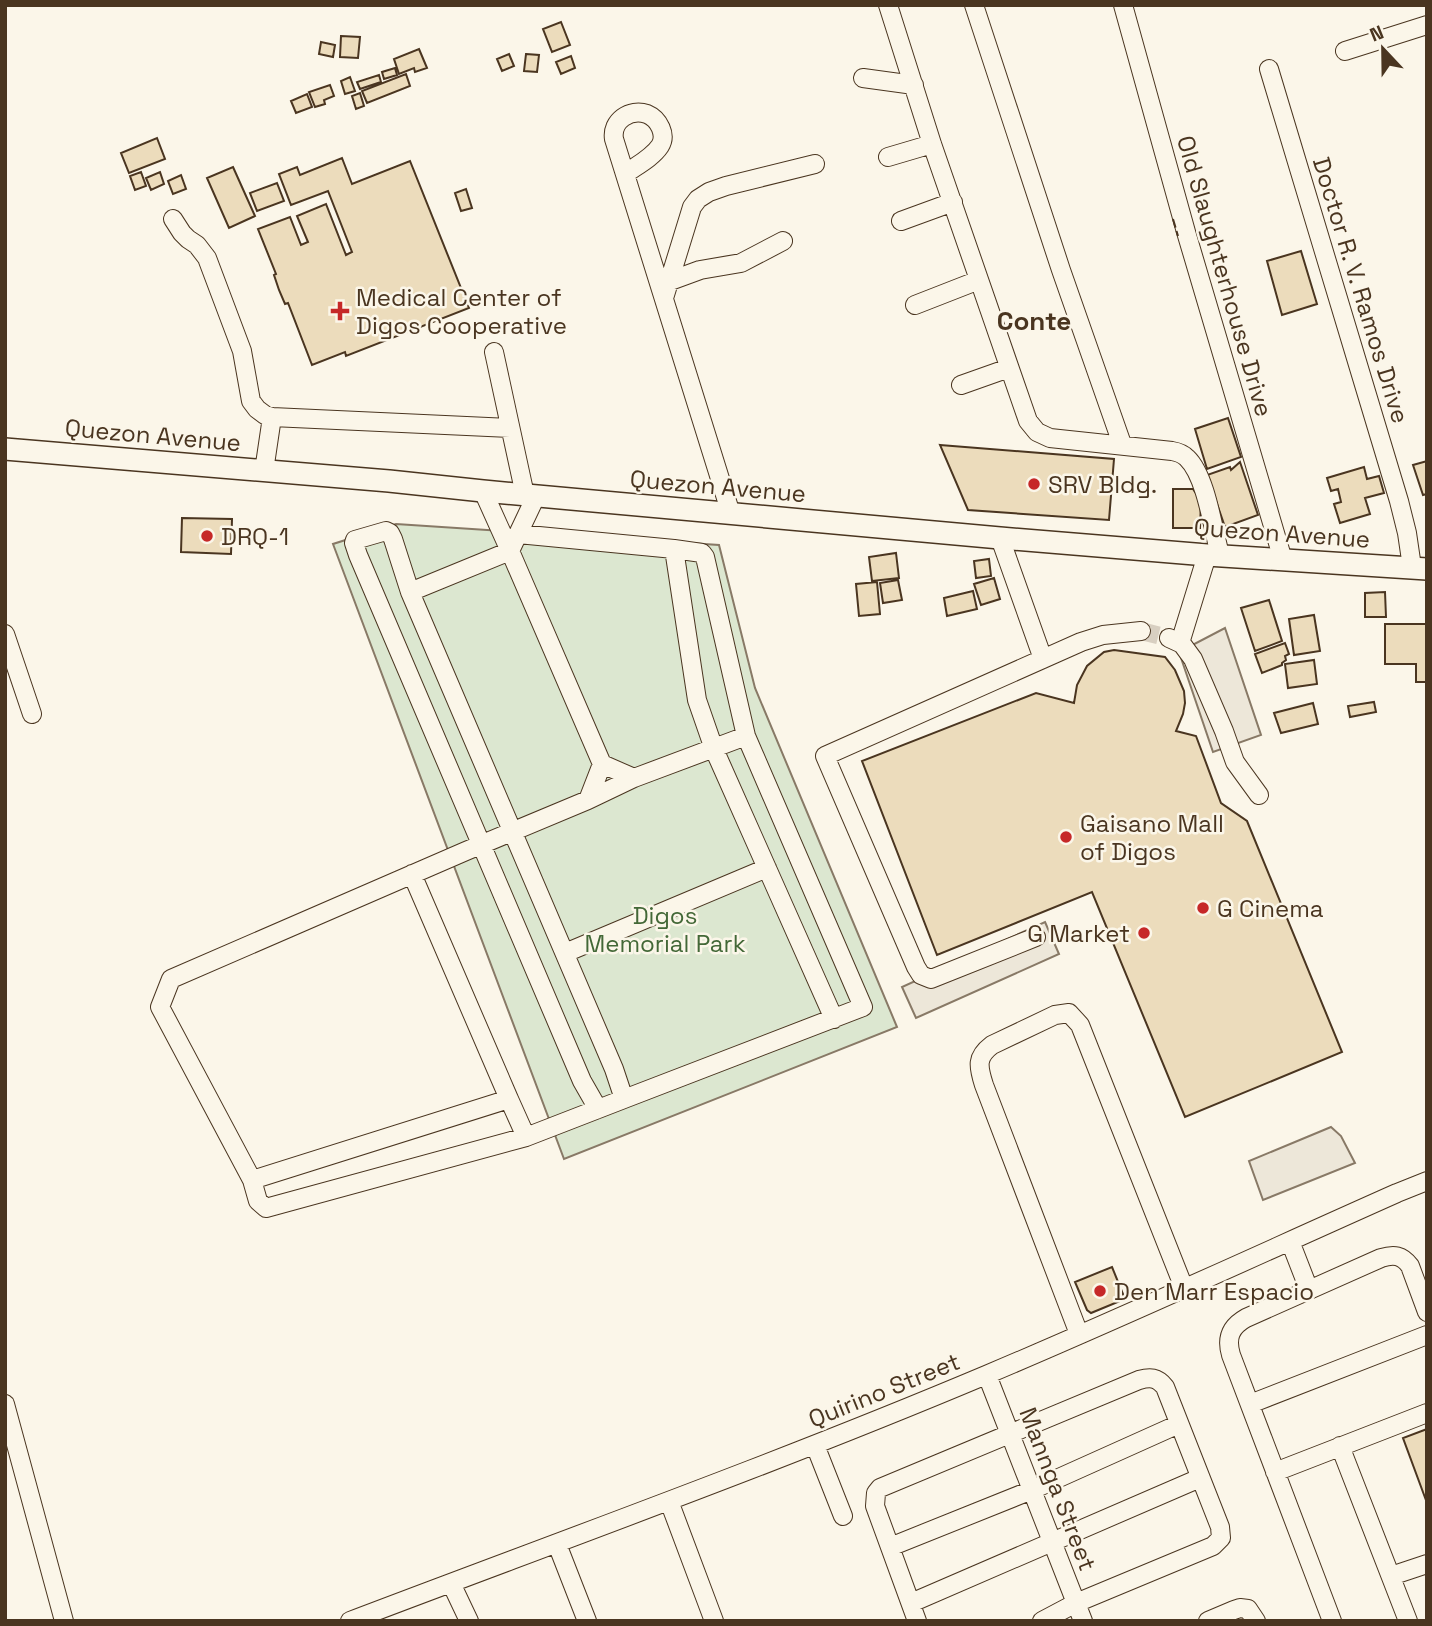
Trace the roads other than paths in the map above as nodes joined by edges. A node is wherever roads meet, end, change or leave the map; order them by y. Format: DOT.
graph roads {
  1 [pos="888,5"];
  2 [pos="974,5"];
  3 [pos="1123,5"];
  4 [pos="1427,25"];
  5 [pos="1345,51"];
  6 [pos="1269,69"];
  7 [pos="863,78"];
  8 [pos="914,85"];
  9 [pos="932,144"];
  10 [pos="888,158"];
  11 [pos="816,164"];
  12 [pos="625,174"];
  13 [pos="953,202"];
  14 [pos="173,219"];
  15 [pos="901,221"];
  16 [pos="783,241"];
  17 [pos="979,280"];
  18 [pos="667,290"];
  19 [pos="915,305"];
  20 [pos="494,352"];
  21 [pos="1009,368"];
  22 [pos="961,385"];
  23 [pos="272,417"];
  24 [pos="510,428"];
  25 [pos="1122,444"];
  26 [pos="5,449"];
  27 [pos="264,471"];
  28 [pos="483,491"];
  29 [pos="530,495"];
  30 [pos="731,514"];
  31 [pos="519,534"];
  32 [pos="1000,538"];
  33 [pos="674,550"];
  34 [pos="510,551"];
  35 [pos="1213,555"];
  36 [pos="1283,560"];
  37 [pos="1419,568"];
  38 [pos="410,592"];
  39 [pos="1142,631"];
  40 [pos="5,634"];
  41 [pos="1043,659"];
  42 [pos="32,713"];
  43 [pos="746,736"];
  44 [pos="714,748"];
  45 [pos="602,764"];
  46 [pos="634,778"];
  47 [pos="1259,795"];
  48 [pos="589,800"];
  49 [pos="512,831"];
  50 [pos="481,844"];
  51 [pos="767,868"];
  52 [pos="412,874"];
  53 [pos="1036,937"];
  54 [pos="565,953"];
  55 [pos="834,1019"];
  56 [pos="509,1099"];
  57 [pos="624,1099"];
  58 [pos="598,1109"];
  59 [pos="526,1137"];
  60 [pos="252,1180"];
  61 [pos="1427,1181"];
  62 [pos="1290,1241"];
  63 [pos="1184,1288"];
  64 [pos="1310,1290"];
  65 [pos="1427,1312"];
  66 [pos="1079,1334"];
  67 [pos="1427,1335"];
  68 [pos="988,1375"];
  69 [pos="5,1404"];
  70 [pos="1250,1404"];
  71 [pos="1427,1413"];
  72 [pos="1179,1424"];
  73 [pos="1010,1433"];
  74 [pos="815,1445"];
  75 [pos="1340,1447"];
  76 [pos="1275,1472"];
  77 [pos="1200,1478"];
  78 [pos="1032,1490"];
  79 [pos="669,1501"];
  80 [pos="843,1516"];
  81 [pos="1052,1542"];
  82 [pos="557,1544"];
  83 [pos="890,1547"];
  84 [pos="1427,1564"];
  85 [pos="1391,1576"];
  86 [pos="452,1583"];
  87 [pos="911,1603"];
  88 [pos="1076,1604"];
  89 [pos="1252,1615"];
  90 [pos="353,1620"];
  91 [pos="65,1621"];
  92 [pos="469,1621"];
  93 [pos="587,1621"];
  94 [pos="714,1621"];
  95 [pos="917,1621"];
  96 [pos="1042,1621"];
  97 [pos="1083,1621"];
  98 [pos="1208,1621"];
  99 [pos="1332,1621"];
  100 [pos="1408,1621"];
  1 -- 8 [label="street"];
  2 -- 25 [label="street"];
  3 -- 36 [label="street, Old Slaughterhouse Drive"];
  4 -- 5 [label="street"];
  6 -- 37 [label="street, Doctor R. V. Ramos Drive"];
  7 -- 8 [label="street"];
  8 -- 9 [label="street"];
  9 -- 10 [label="street"];
  9 -- 13 [label="street"];
  11 -- 18 [label="street"];
  12 -- 18 [label="street"];
  13 -- 15 [label="street"];
  13 -- 17 [label="street"];
  14 -- 23 [label="street"];
  16 -- 18 [label="street"];
  17 -- 19 [label="street"];
  17 -- 21 [label="street"];
  18 -- 30 [label="street"];
  20 -- 24 [label="street"];
  21 -- 22 [label="street"];
  21 -- 25 [label="street"];
  23 -- 24 [label="street"];
  23 -- 27 [label="street"];
  24 -- 29 [label="street"];
  25 -- 35 [label="street"];
  26 -- 27 [label="main road, Quezon Avenue"];
  27 -- 28 [label="main road, Quezon Avenue"];
  28 -- 29 [label="main road, Quezon Avenue"];
  28 -- 34 [label="street"];
  29 -- 30 [label="main road, Quezon Avenue"];
  29 -- 31 [label="street"];
  30 -- 32 [label="main road, Quezon Avenue"];
  31 -- 33 [label="street"];
  31 -- 34 [label="street"];
  32 -- 35 [label="main road, Quezon Avenue"];
  32 -- 41 [label="street"];
  33 -- 43 [label="street"];
  33 -- 44 [label="street"];
  34 -- 38 [label="street"];
  34 -- 45 [label="street"];
  35 -- 36 [label="main road, Quezon Avenue"];
  35 -- 47 [label="street"];
  36 -- 37 [label="main road, Quezon Avenue"];
  38 -- 49 [label="street"];
  38 -- 50 [label="street"];
  39 -- 41 [label="street"];
  40 -- 42 [label="street"];
  41 -- 53 [label="street"];
  43 -- 44 [label="street"];
  43 -- 55 [label="street"];
  44 -- 46 [label="street"];
  44 -- 51 [label="street"];
  45 -- 46 [label="street"];
  45 -- 48 [label="street"];
  46 -- 48 [label="street"];
  48 -- 49 [label="street"];
  49 -- 50 [label="street"];
  49 -- 54 [label="street"];
  50 -- 52 [label="street"];
  50 -- 58 [label="street"];
  51 -- 54 [label="street"];
  51 -- 55 [label="street"];
  52 -- 56 [label="street"];
  52 -- 60 [label="street"];
  54 -- 57 [label="street"];
  55 -- 57 [label="street"];
  56 -- 59 [label="street"];
  56 -- 60 [label="street"];
  57 -- 58 [label="street"];
  58 -- 59 [label="street"];
  59 -- 60 [label="street"];
  61 -- 62 [label="street, Quirino Street"];
  62 -- 63 [label="street, Quirino Street"];
  62 -- 64 [label="street"];
  63 -- 66 [label="street, Quirino Street"];
  63 -- 66 [label="street"];
  64 -- 65 [label="street"];
  64 -- 70 [label="street"];
  66 -- 68 [label="street, Quirino Street"];
  67 -- 70 [label="street"];
  68 -- 73 [label="street, Mannga Street"];
  68 -- 74 [label="street, Quirino Street"];
  69 -- 91 [label="street"];
  70 -- 76 [label="street"];
  71 -- 75 [label="street"];
  72 -- 73 [label="street"];
  72 -- 77 [label="street"];
  72 -- 78 [label="street"];
  73 -- 78 [label="street, Mannga Street"];
  73 -- 83 [label="street"];
  74 -- 79 [label="street, Quirino Street"];
  74 -- 80 [label="street"];
  75 -- 76 [label="street"];
  75 -- 85 [label="street"];
  76 -- 99 [label="street"];
  77 -- 81 [label="street"];
  77 -- 88 [label="street"];
  78 -- 81 [label="street, Mannga Street"];
  78 -- 83 [label="street"];
  79 -- 82 [label="street, Quirino Street"];
  79 -- 94 [label="street"];
  81 -- 87 [label="street"];
  81 -- 88 [label="street, Mannga Street"];
  82 -- 86 [label="street, Quirino Street"];
  82 -- 93 [label="street"];
  83 -- 87 [label="street"];
  84 -- 85 [label="street"];
  85 -- 100 [label="street"];
  86 -- 90 [label="street, Quirino Street"];
  86 -- 92 [label="street"];
  87 -- 95 [label="street"];
  88 -- 96 [label="street"];
  88 -- 97 [label="street, Mannga Street"];
  89 -- 98 [label="street"];
}
